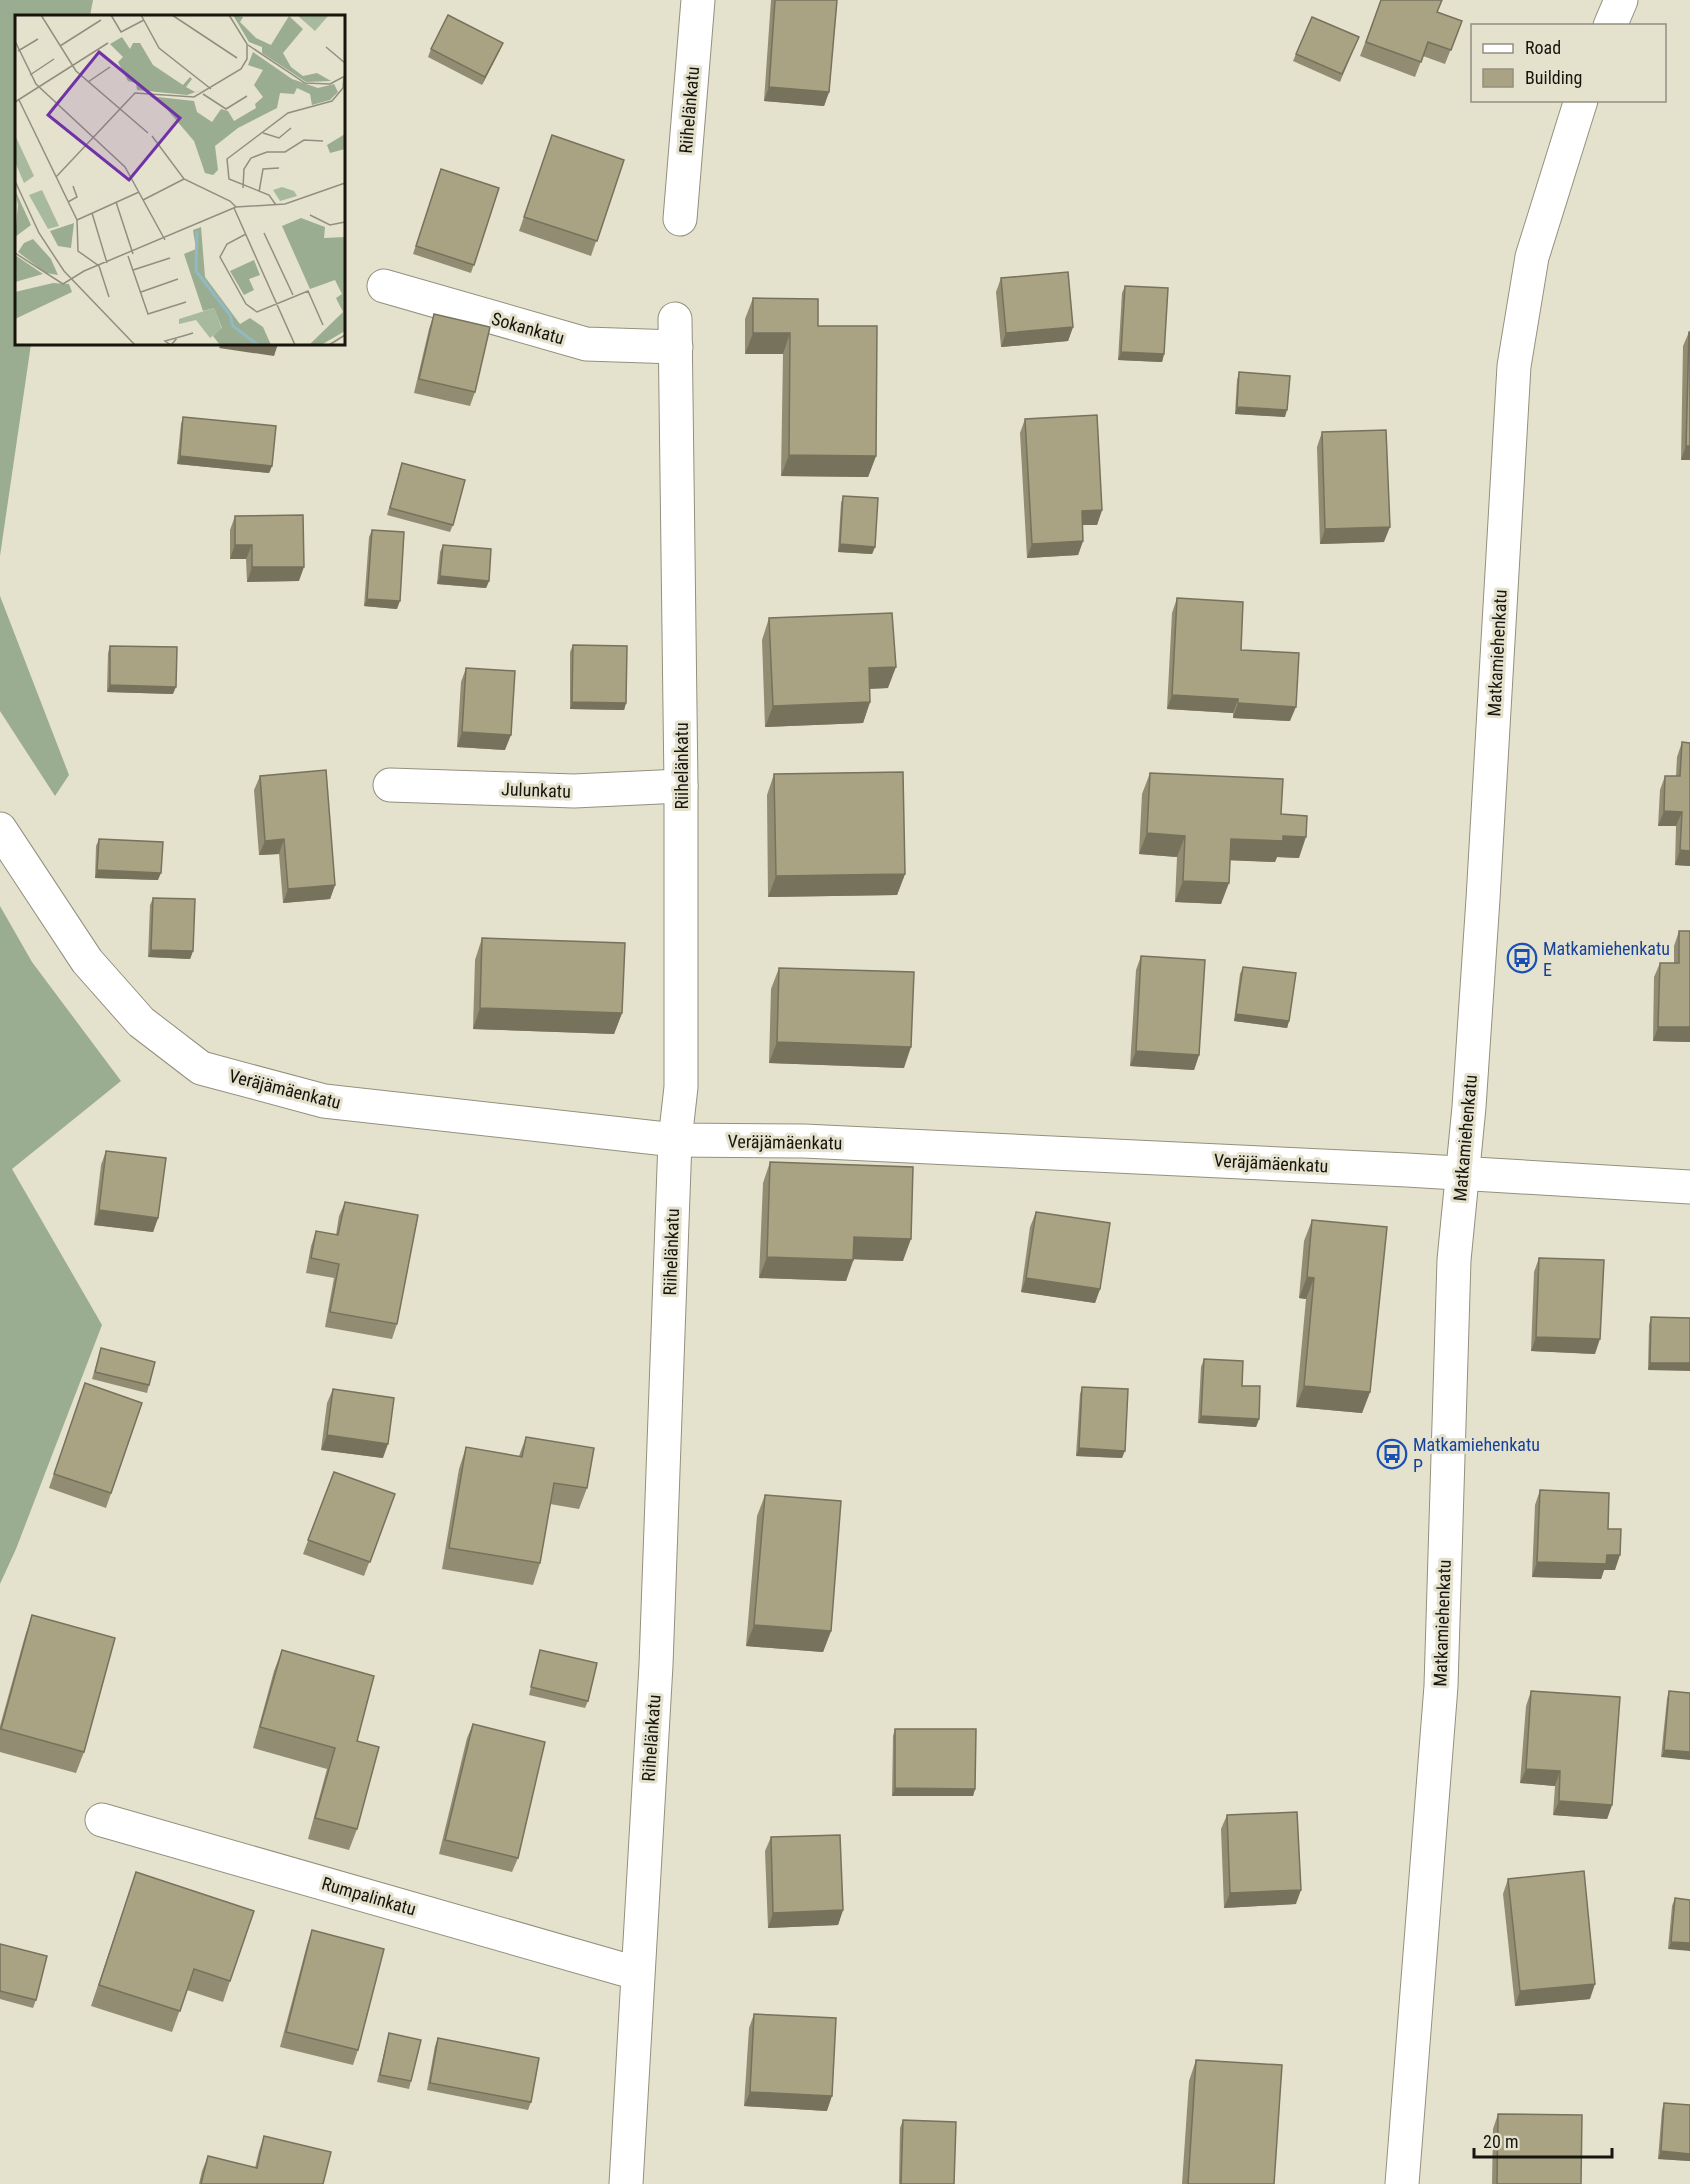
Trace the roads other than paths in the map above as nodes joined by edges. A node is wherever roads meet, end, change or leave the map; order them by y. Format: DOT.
graph roads {
  1 [pos="698,0"];
  2 [pos="1621,0"];
  3 [pos="1611,24"];
  4 [pos="1580,102"];
  5 [pos="680,219"];
  6 [pos="384,286"];
  7 [pos="675,333"];
  8 [pos="390,785"];
  9 [pos="681,786"];
  10 [pos="0,829"];
  11 [pos="675,1140"];
  12 [pos="1462,1175"];
  13 [pos="1690,1187"];
  14 [pos="102,1820"];
  15 [pos="636,1972"];
  16 [pos="626,2184"];
  17 [pos="1402,2184"];
  1 -- 5 [label="street, Riihelänkatu"];
  2 -- 3 [label="street"];
  4 -- 12 [label="street, Matkamiehenkatu"];
  6 -- 7 [label="street, Sokankatu"];
  7 -- 9 [label="street, Riihelänkatu"];
  8 -- 9 [label="street, Julunkatu"];
  9 -- 11 [label="street, Riihelänkatu"];
  10 -- 11 [label="street, Veräjämäenkatu"];
  11 -- 12 [label="street, Veräjämäenkatu"];
  11 -- 15 [label="street, Riihelänkatu"];
  12 -- 13 [label="street, Veräjämäenkatu"];
  12 -- 17 [label="street, Matkamiehenkatu"];
  14 -- 15 [label="street, Rumpalinkatu"];
  15 -- 16 [label="street, Riihelänkatu"];
}
